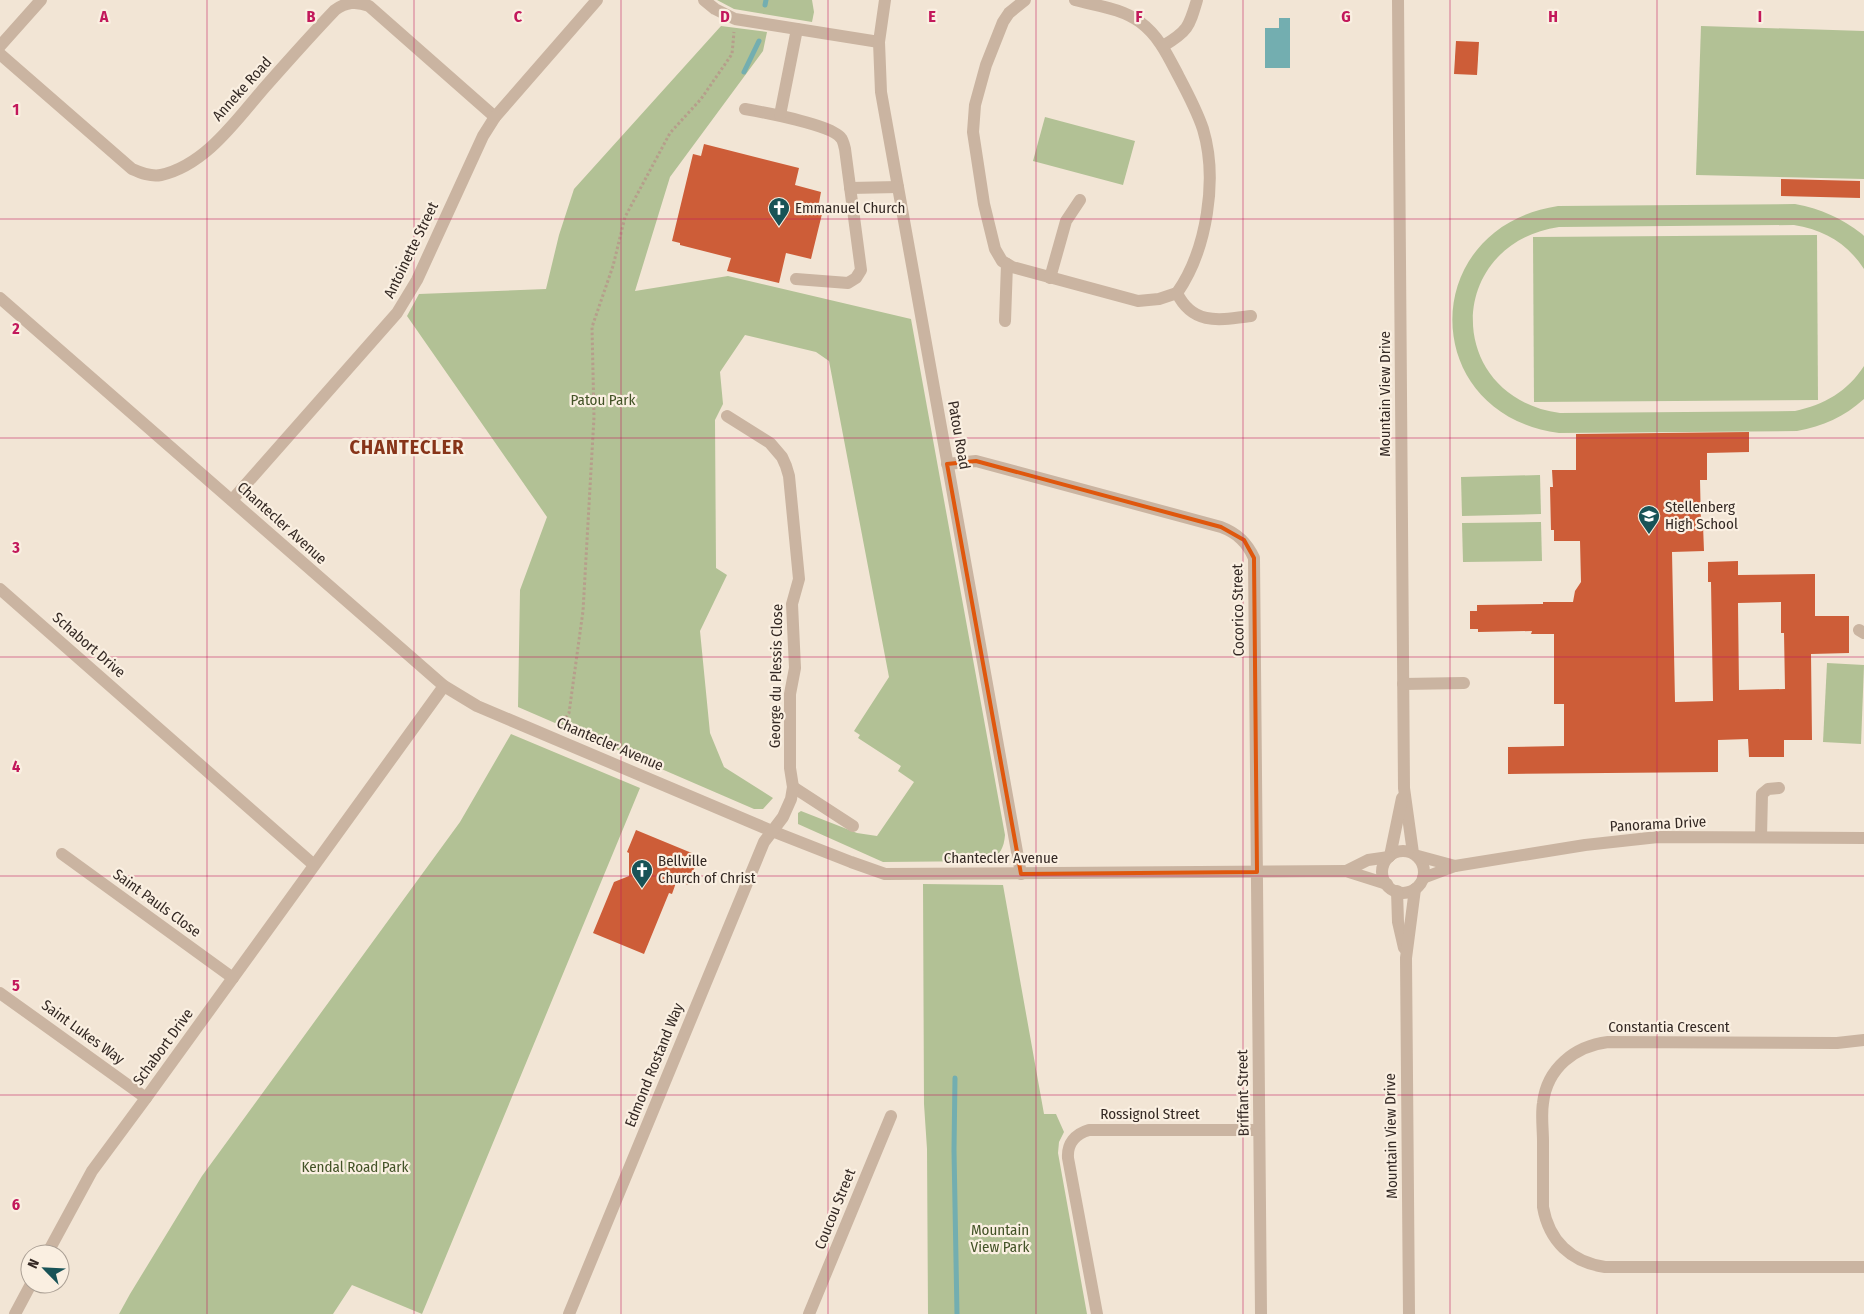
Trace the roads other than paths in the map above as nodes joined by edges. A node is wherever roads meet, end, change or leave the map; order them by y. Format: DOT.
graph roads {
  1 [pos="41,0"];
  2 [pos="597,0"];
  3 [pos="704,0"];
  4 [pos="886,0"];
  5 [pos="1025,0"];
  6 [pos="1075,0"];
  7 [pos="1197,0"];
  8 [pos="1398,0"];
  9 [pos="797,29"];
  10 [pos="879,42"];
  11 [pos="0,46"];
  12 [pos="1163,46"];
  13 [pos="0,54"];
  14 [pos="745,109"];
  15 [pos="780,116"];
  16 [pos="495,117"];
  17 [pos="898,187"];
  18 [pos="850,188"];
  19 [pos="1080,200"];
  20 [pos="1007,264"];
  21 [pos="1050,278"];
  22 [pos="796,279"];
  23 [pos="1177,293"];
  24 [pos="2,304"];
  25 [pos="1251,316"];
  26 [pos="1005,321"];
  27 [pos="727,416"];
  28 [pos="947,464"];
  29 [pos="232,500"];
  30 [pos="1,591"];
  31 [pos="1464,683"];
  32 [pos="1403,684"];
  33 [pos="444,686"];
  34 [pos="794,787"];
  35 [pos="1404,788"];
  36 [pos="1778,788"];
  37 [pos="854,826"];
  38 [pos="772,831"];
  39 [pos="1761,837"];
  40 [pos="1864,838"];
  41 [pos="62,854"];
  42 [pos="1415,855"];
  43 [pos="1389,857"];
  44 [pos="314,865"];
  45 [pos="1455,866"];
  46 [pos="1346,871"];
  47 [pos="1257,872"];
  48 [pos="1020,874"];
  49 [pos="1419,884"];
  50 [pos="1392,888"];
  51 [pos="1406,958"];
  52 [pos="233,978"];
  53 [pos="0,993"];
  54 [pos="1864,1040"];
  55 [pos="146,1098"];
  56 [pos="891,1116"];
  57 [pos="1259,1130"];
  58 [pos="52,1244"];
  59 [pos="1864,1267"];
  60 [pos="26,1294"];
  61 [pos="15,1314"];
  62 [pos="569,1314"];
  63 [pos="809,1314"];
  64 [pos="1097,1314"];
  65 [pos="1261,1314"];
  66 [pos="1409,1314"];
  1 -- 11 [label="street"];
  2 -- 16 [label="street, Antoinette Street"];
  3 -- 9 [label="street"];
  4 -- 10 [label="street, Patou Road"];
  5 -- 20 [label="street"];
  6 -- 12 [label="street"];
  7 -- 12 [label="street"];
  8 -- 32 [label="street, Mountain View Drive"];
  9 -- 10 [label="street"];
  9 -- 15 [label="street"];
  10 -- 17 [label="street, Patou Road"];
  12 -- 23 [label="street"];
  13 -- 16 [label="street, Anneke Road"];
  14 -- 15 [label="street"];
  15 -- 18 [label="street"];
  16 -- 29 [label="street, Antoinette Street"];
  17 -- 18 [label="street"];
  17 -- 28 [label="street, Patou Road"];
  18 -- 22 [label="street"];
  19 -- 21 [label="street"];
  20 -- 21 [label="street"];
  20 -- 26 [label="street"];
  21 -- 23 [label="street"];
  23 -- 25 [label="street"];
  24 -- 29 [label="street, Chantecler Avenue"];
  27 -- 34 [label="street, George du Plessis Close"];
  28 -- 47 [label="street, Cocorico Street"];
  28 -- 48 [label="street, Patou Road"];
  29 -- 33 [label="street, Chantecler Avenue"];
  30 -- 44 [label="street, Schabort Drive"];
  31 -- 32 [label="street"];
  32 -- 35 [label="street, Mountain View Drive"];
  33 -- 38 [label="street, Chantecler Avenue"];
  33 -- 44 [label="street, Schabort Drive"];
  34 -- 37 [label="street"];
  34 -- 38 [label="street, George du Plessis Close"];
  35 -- 42 [label="street, Mountain View Drive"];
  35 -- 43 [label="street, Mountain View Drive"];
  36 -- 39 [label="street"];
  38 -- 48 [label="street, Chantecler Avenue"];
  38 -- 62 [label="street, Edmond Rostand Way"];
  39 -- 40 [label="street, Panorama Drive"];
  39 -- 45 [label="street, Panorama Drive"];
  41 -- 52 [label="street, Saint Pauls Close"];
  42 -- 43 [label="street"];
  42 -- 45 [label="street, Panorama Drive"];
  42 -- 49 [label="street"];
  43 -- 46 [label="street, Chantecler Avenue"];
  43 -- 50 [label="street"];
  44 -- 52 [label="street, Schabort Drive"];
  45 -- 49 [label="street, Panorama Drive"];
  46 -- 47 [label="street, Chantecler Avenue"];
  46 -- 50 [label="street, Chantecler Avenue"];
  47 -- 48 [label="street, Chantecler Avenue"];
  47 -- 57 [label="street, Briffant Street"];
  49 -- 50 [label="street"];
  49 -- 51 [label="street, Mountain View Drive"];
  50 -- 51 [label="street, Mountain View Drive"];
  51 -- 66 [label="street, Mountain View Drive"];
  52 -- 55 [label="street, Schabort Drive"];
  53 -- 55 [label="street, Saint Lukes Way"];
  54 -- 59 [label="street, Constantia Crescent"];
  55 -- 58 [label="street, Schabort Drive"];
  56 -- 63 [label="street, Coucou Street"];
  57 -- 64 [label="street, Rossignol Street"];
  57 -- 65 [label="street, Briffant Street"];
  60 -- 61 [label="street"];
}
